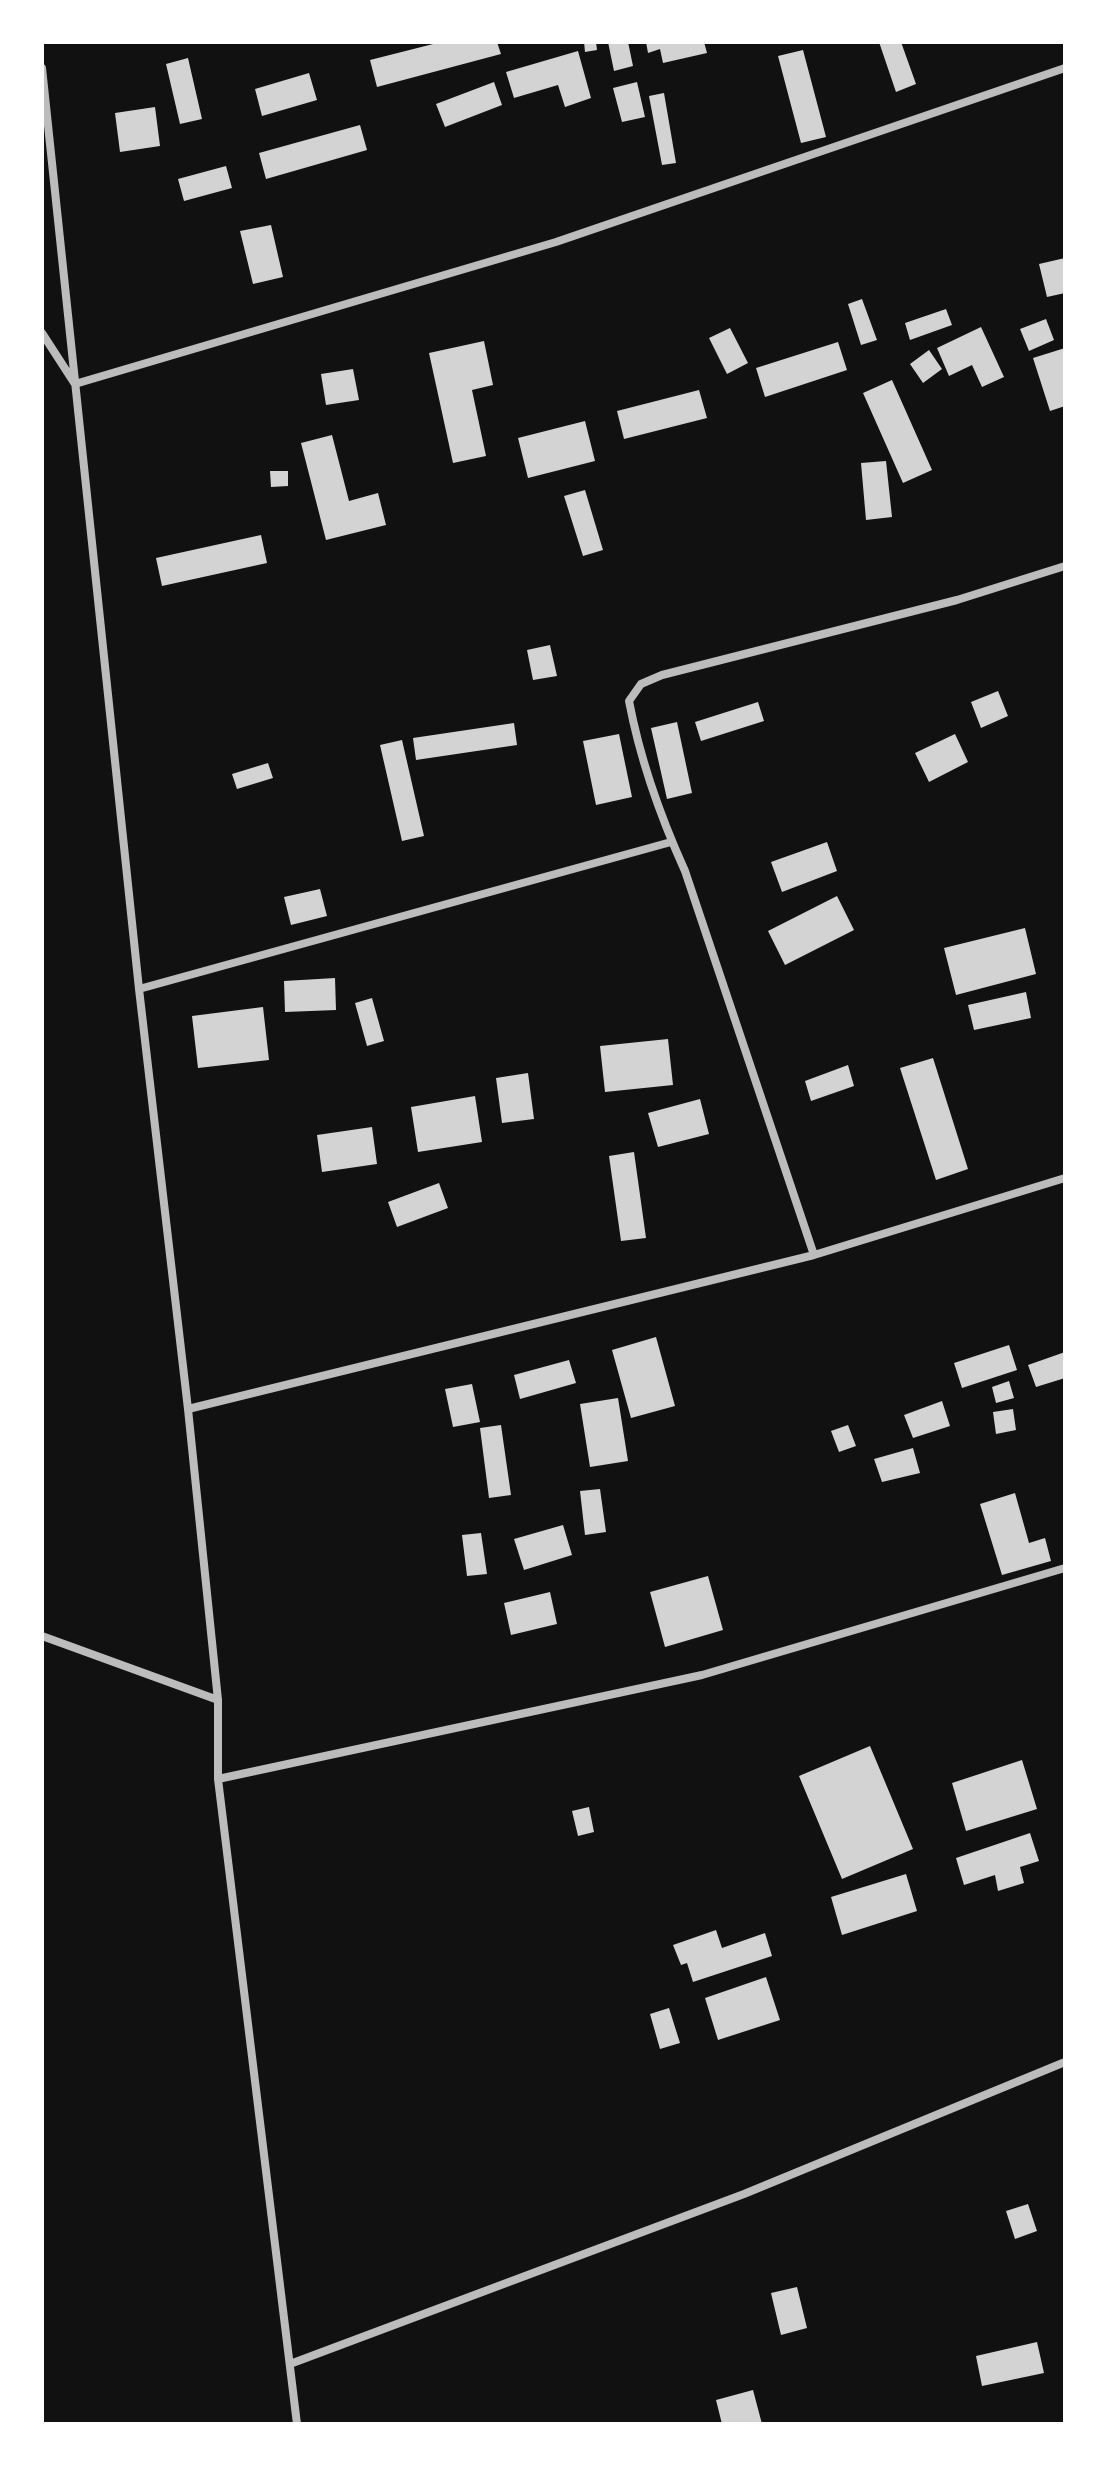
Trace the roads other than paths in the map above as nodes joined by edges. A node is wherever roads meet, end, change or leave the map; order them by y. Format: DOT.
graph roads {
  1 [pos="42,68"];
  2 [pos="1065,68"];
  3 [pos="42,333"];
  4 [pos="75,384"];
  5 [pos="1065,566"];
  6 [pos="671,842"];
  7 [pos="139,989"];
  8 [pos="1065,1178"];
  9 [pos="814,1255"];
  10 [pos="188,1409"];
  11 [pos="1065,1568"];
  12 [pos="42,1636"];
  13 [pos="218,1700"];
  14 [pos="218,1779"];
  15 [pos="1065,2062"];
  16 [pos="290,2364"];
  17 [pos="297,2424"];
  1 -- 4 [label="street"];
  2 -- 4 [label="street"];
  3 -- 4 [label="street"];
  4 -- 7 [label="street"];
  5 -- 6 [label="street"];
  6 -- 7 [label="street"];
  6 -- 9 [label="street"];
  7 -- 10 [label="street"];
  8 -- 9 [label="street"];
  9 -- 10 [label="street"];
  10 -- 13 [label="street"];
  11 -- 14 [label="street"];
  12 -- 13 [label="street"];
  13 -- 14 [label="street"];
  14 -- 16 [label="street"];
  15 -- 16 [label="street"];
  16 -- 17 [label="street"];
}
